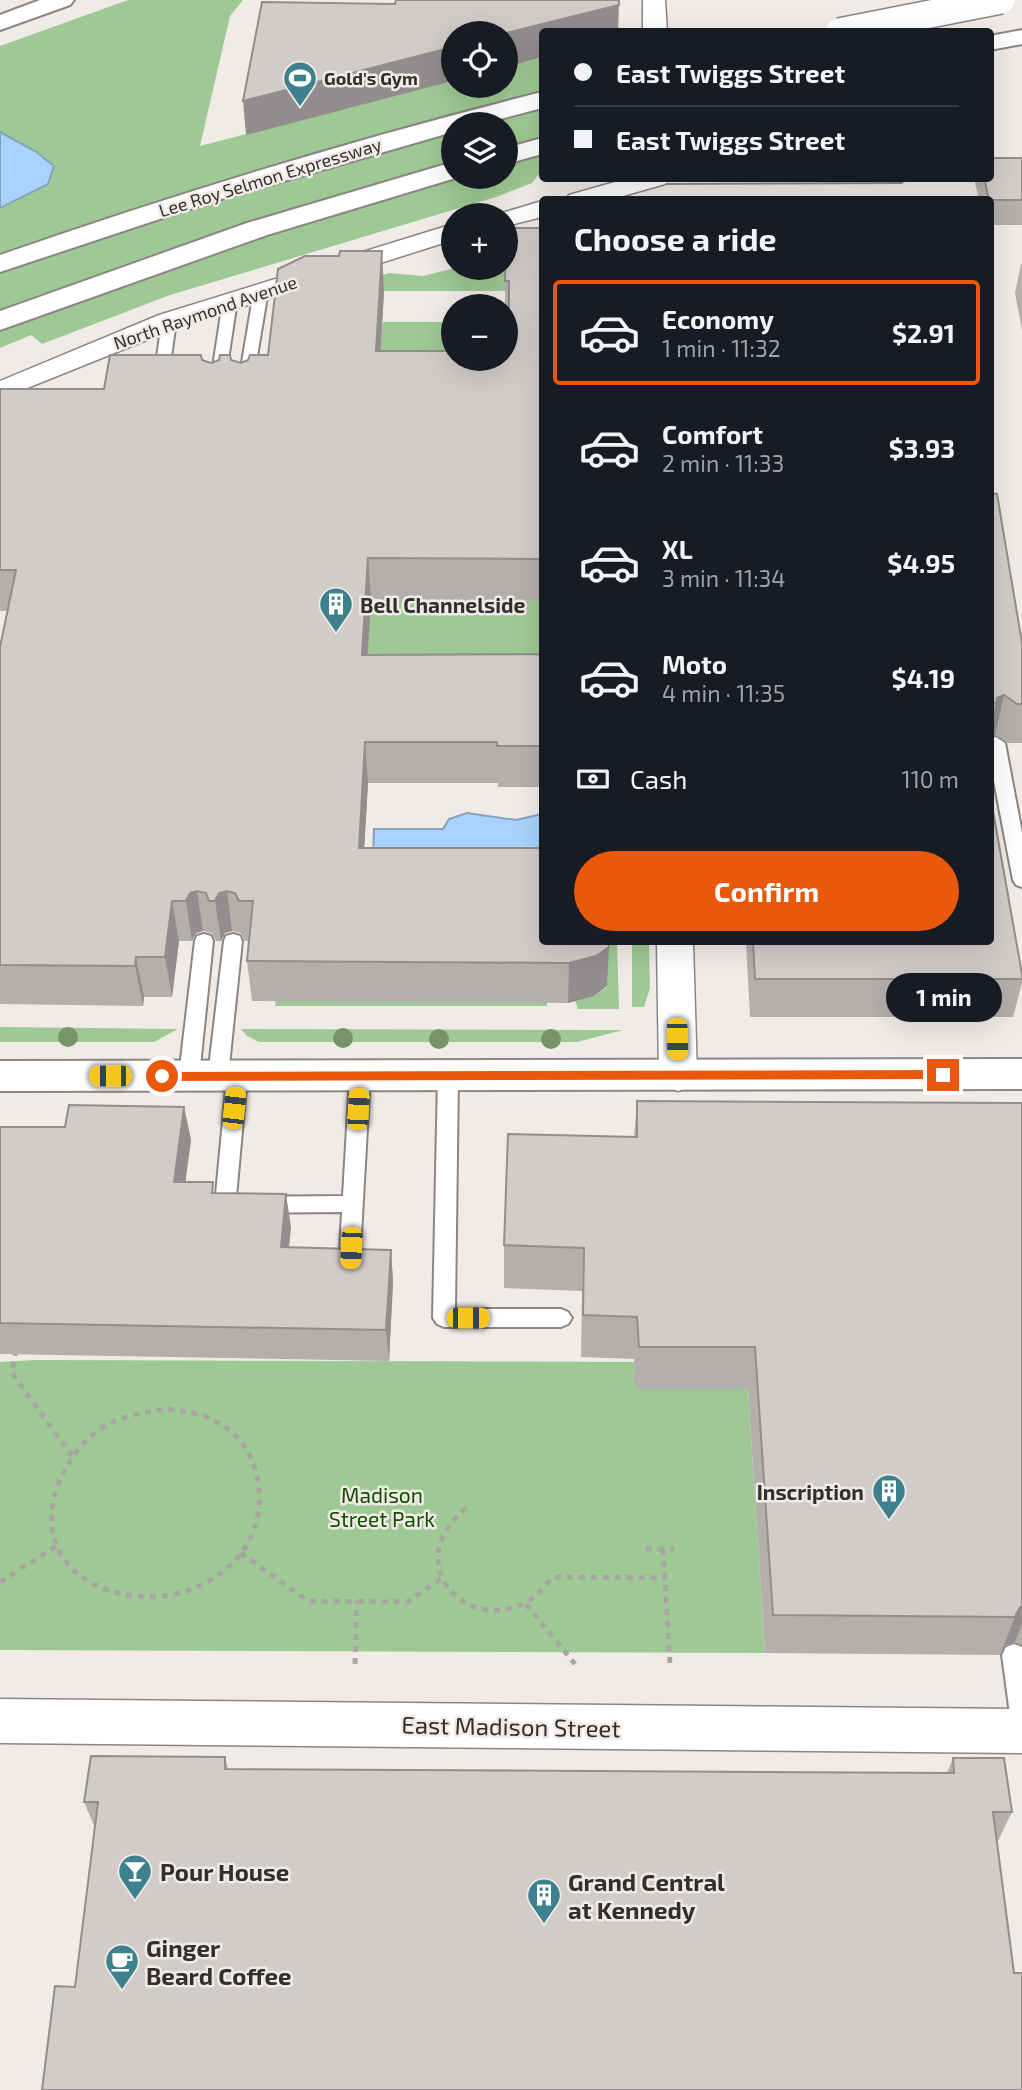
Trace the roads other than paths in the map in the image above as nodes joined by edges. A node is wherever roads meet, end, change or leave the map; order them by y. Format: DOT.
graph roads {
  1 [pos="62,0"];
  2 [pos="654,0"];
  3 [pos="1001,0"];
  4 [pos="0,23"];
  5 [pos="655,28"];
  6 [pos="859,28"];
  7 [pos="1022,37"];
  8 [pos="994,42"];
  9 [pos="539,101"];
  10 [pos="539,147"];
  11 [pos="518,153"];
  12 [pos="441,174"];
  13 [pos="645,182"];
  14 [pos="593,196"];
  15 [pos="539,210"];
  16 [pos="518,216"];
  17 [pos="441,236"];
  18 [pos="0,264"];
  19 [pos="261,291"];
  20 [pos="230,301"];
  21 [pos="0,321"];
  22 [pos="169,321"];
  23 [pos="160,380"];
  24 [pos="215,398"];
  25 [pos="244,398"];
  26 [pos="2,401"];
  27 [pos="996,743"];
  28 [pos="1022,880"];
  29 [pos="204,941"];
  30 [pos="233,941"];
  31 [pos="675,945"];
  32 [pos="1022,1074"];
  33 [pos="0,1076"];
  34 [pos="215,1076"];
  35 [pos="360,1076"];
  36 [pos="448,1076"];
  37 [pos="678,1076"];
  38 [pos="353,1205"];
  39 [pos="349,1270"];
  40 [pos="561,1318"];
  41 [pos="1014,1655"];
  42 [pos="1022,1714"];
  43 [pos="0,1721"];
  44 [pos="1022,1731"];
  1 -- 4 [label="main road"];
  2 -- 5 [label="street"];
  3 -- 6 [label="main road, bridge"];
  7 -- 8 [label="main road"];
  9 -- 18 [label="main road, Lee Roy Selmon Expressway"];
  10 -- 11 [label="main road"];
  12 -- 21 [label="main road"];
  13 -- 14 [label="street"];
  15 -- 16 [label="street"];
  17 -- 19 [label="street, North Raymond Avenue"];
  19 -- 20 [label="street, North Raymond Avenue"];
  19 -- 25 [label="lane"];
  20 -- 22 [label="street, North Raymond Avenue"];
  20 -- 24 [label="lane"];
  22 -- 23 [label="lane"];
  22 -- 26 [label="street, North Raymond Avenue"];
  27 -- 28 [label="lane"];
  29 -- 34 [label="lane"];
  30 -- 34 [label="lane"];
  31 -- 37 [label="street"];
  32 -- 37 [label="main road"];
  33 -- 34 [label="main road"];
  34 -- 35 [label="main road"];
  34 -- 38 [label="lane"];
  35 -- 36 [label="main road"];
  35 -- 38 [label="lane"];
  36 -- 37 [label="main road"];
  36 -- 40 [label="lane"];
  38 -- 39 [label="lane"];
  41 -- 42 [label="lane"];
  43 -- 44 [label="street, East Madison Street"];
}
